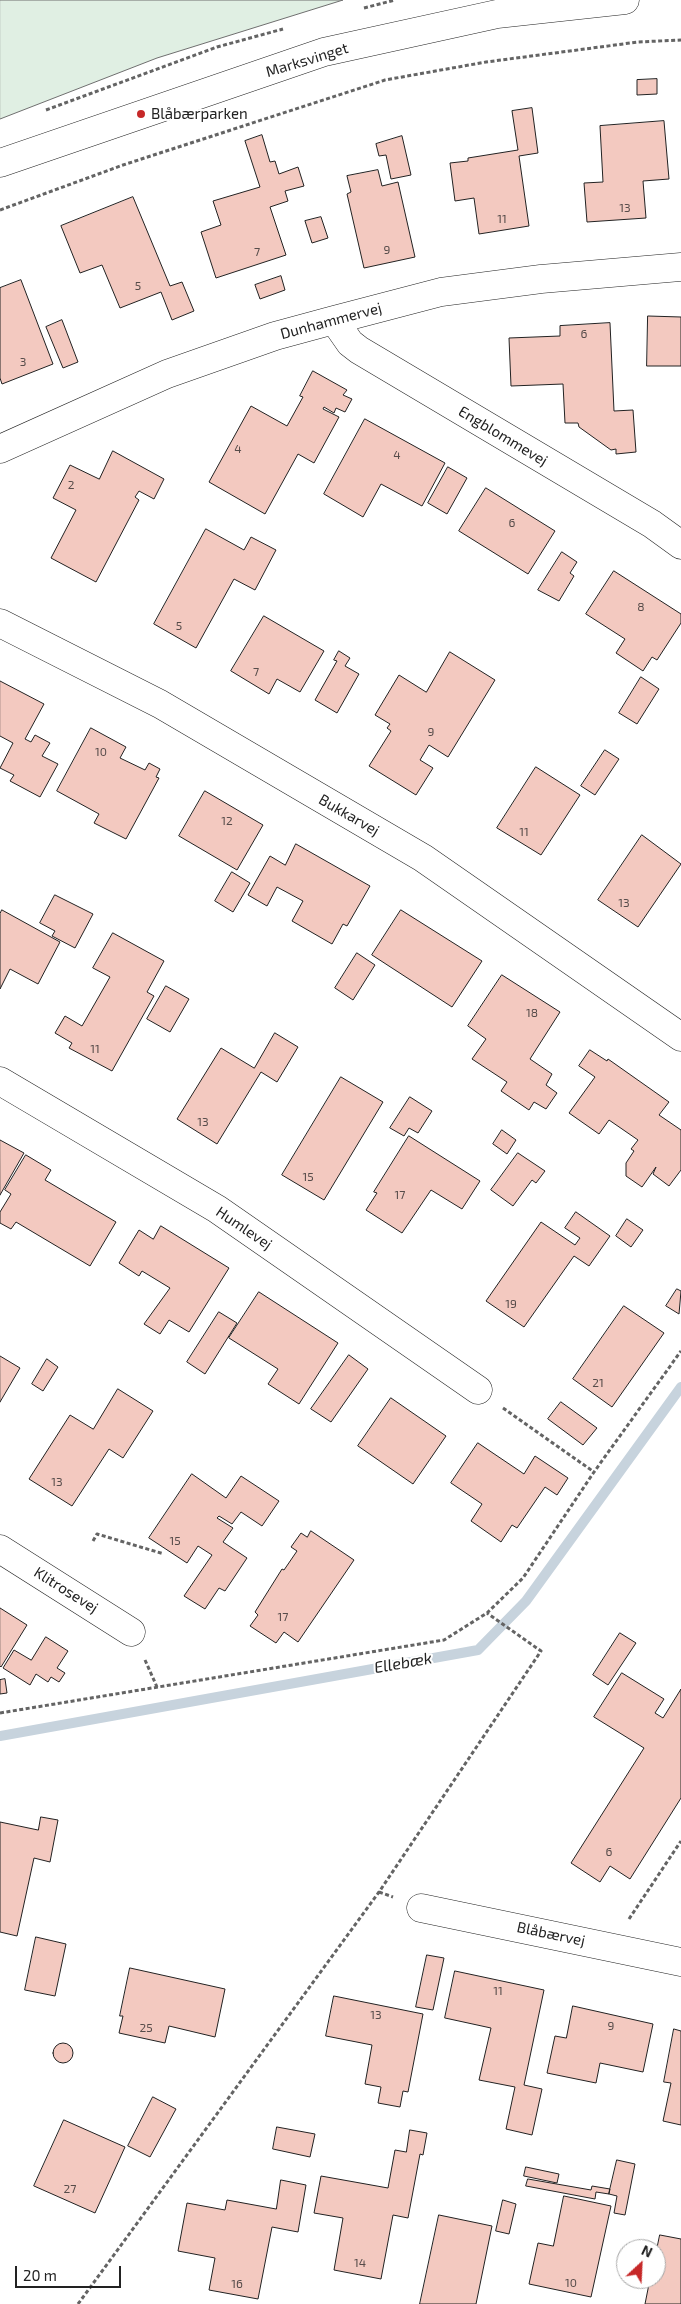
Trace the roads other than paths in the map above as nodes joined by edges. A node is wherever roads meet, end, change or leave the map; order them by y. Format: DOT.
graph roads {
  1 [pos="625,0"];
  2 [pos="0,163"];
  3 [pos="681,268"];
  4 [pos="334,320"];
  5 [pos="0,449"];
  6 [pos="681,545"];
  7 [pos="0,623"];
  8 [pos="681,1037"];
  9 [pos="0,1081"];
  10 [pos="478,1390"];
  11 [pos="0,1549"];
  12 [pos="132,1632"];
  13 [pos="421,1908"];
  14 [pos="681,1962"];
  1 -- 2 [label="street, Marksvinget"];
  3 -- 4 [label="street, Dunhammervej"];
  4 -- 5 [label="street, Dunhammervej"];
  4 -- 6 [label="street, Engblommevej"];
  7 -- 8 [label="street, Bukkarvej"];
  9 -- 10 [label="street, Humlevej"];
  11 -- 12 [label="street, Klitrosevej"];
  13 -- 14 [label="street, Blåbærvej"];
}
